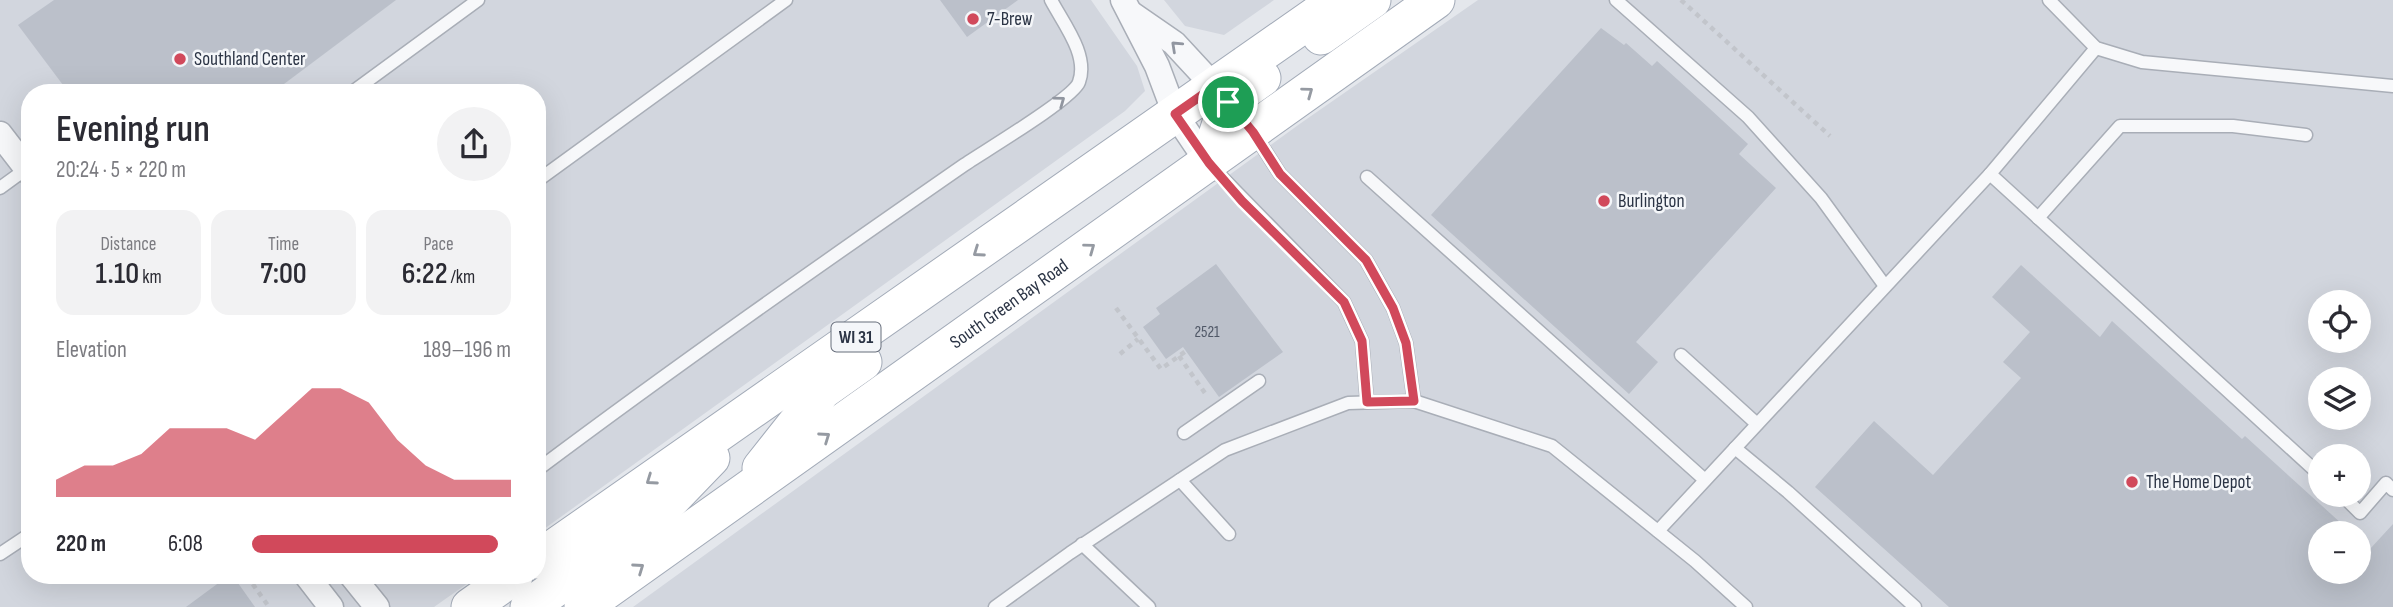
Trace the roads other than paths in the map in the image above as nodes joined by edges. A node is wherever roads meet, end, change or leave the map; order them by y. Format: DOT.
graph roads {
  1 [pos="478,0"];
  2 [pos="786,0"];
  3 [pos="1051,0"];
  4 [pos="1338,0"];
  5 [pos="1372,0"];
  6 [pos="1436,0"];
  7 [pos="1616,0"];
  8 [pos="2049,0"];
  9 [pos="1127,7"];
  10 [pos="2096,48"];
  11 [pos="363,84"];
  12 [pos="2393,86"];
  13 [pos="1222,94"];
  14 [pos="1179,120"];
  15 [pos="1253,132"];
  16 [pos="0,134"];
  17 [pos="2306,135"];
  18 [pos="21,162"];
  19 [pos="1209,163"];
  20 [pos="546,174"];
  21 [pos="1990,174"];
  22 [pos="21,175"];
  23 [pos="1367,177"];
  24 [pos="0,188"];
  25 [pos="2038,218"];
  26 [pos="1885,286"];
  27 [pos="1681,355"];
  28 [pos="1259,381"];
  29 [pos="764,401"];
  30 [pos="1414,401"];
  31 [pos="1367,402"];
  32 [pos="1757,424"];
  33 [pos="1184,433"];
  34 [pos="1735,448"];
  35 [pos="546,463"];
  36 [pos="2308,464"];
  37 [pos="1180,480"];
  38 [pos="1705,480"];
  39 [pos="2393,490"];
  40 [pos="2371,500"];
  41 [pos="734,501"];
  42 [pos="1658,531"];
  43 [pos="1229,534"];
  44 [pos="21,540"];
  45 [pos="1083,544"];
  46 [pos="0,554"];
  47 [pos="546,554"];
  48 [pos="313,584"];
  49 [pos="358,584"];
  50 [pos="503,584"];
  51 [pos="331,607"];
  52 [pos="377,607"];
  53 [pos="470,607"];
  54 [pos="529,607"];
  55 [pos="583,607"];
  56 [pos="995,607"];
  57 [pos="1149,607"];
  58 [pos="1746,607"];
  59 [pos="1914,607"];
  1 -- 11 [label="lane"];
  2 -- 20 [label="lane"];
  35 -- 3 [label="lane, one-way"];
  4 -- 13 [label="main road"];
  5 -- 13 [label="main road"];
  15 -- 6 [label="main road, South Green Bay Road, one-way"];
  7 -- 26 [label="lane"];
  8 -- 10 [label="lane"];
  13 -- 9 [label="street, one-way"];
  9 -- 14 [label="street"];
  10 -- 12 [label="lane"];
  10 -- 21 [label="lane"];
  13 -- 14 [label="main road"];
  13 -- 15 [label="street"];
  13 -- 19 [label="main road"];
  14 -- 19 [label="street"];
  14 -- 29 [label="main road, WI 31, one-way"];
  14 -- 41 [label="main road"];
  15 -- 19 [label="main road, South Green Bay Road"];
  15 -- 30 [label="lane"];
  16 -- 18 [label="street"];
  17 -- 25 [label="lane"];
  19 -- 31 [label="lane"];
  41 -- 19 [label="main road, South Green Bay Road, one-way"];
  21 -- 25 [label="lane"];
  21 -- 26 [label="lane"];
  22 -- 24 [label="lane"];
  23 -- 38 [label="lane"];
  25 -- 36 [label="lane"];
  26 -- 32 [label="lane"];
  27 -- 32 [label="lane"];
  28 -- 33 [label="lane"];
  29 -- 47 [label="main road, WI 31, one-way"];
  29 -- 54 [label="main road"];
  30 -- 31 [label="lane"];
  30 -- 42 [label="lane"];
  31 -- 37 [label="lane"];
  32 -- 34 [label="lane"];
  34 -- 38 [label="lane"];
  34 -- 59 [label="lane"];
  37 -- 43 [label="lane"];
  37 -- 45 [label="lane"];
  38 -- 42 [label="lane"];
  39 -- 40 [label="lane"];
  55 -- 41 [label="main road, South Green Bay Road, one-way"];
  42 -- 58 [label="lane"];
  44 -- 46 [label="lane"];
  45 -- 56 [label="lane"];
  45 -- 57 [label="lane"];
  48 -- 51 [label="street"];
  49 -- 52 [label="street"];
  50 -- 53 [label="main road"];
}
